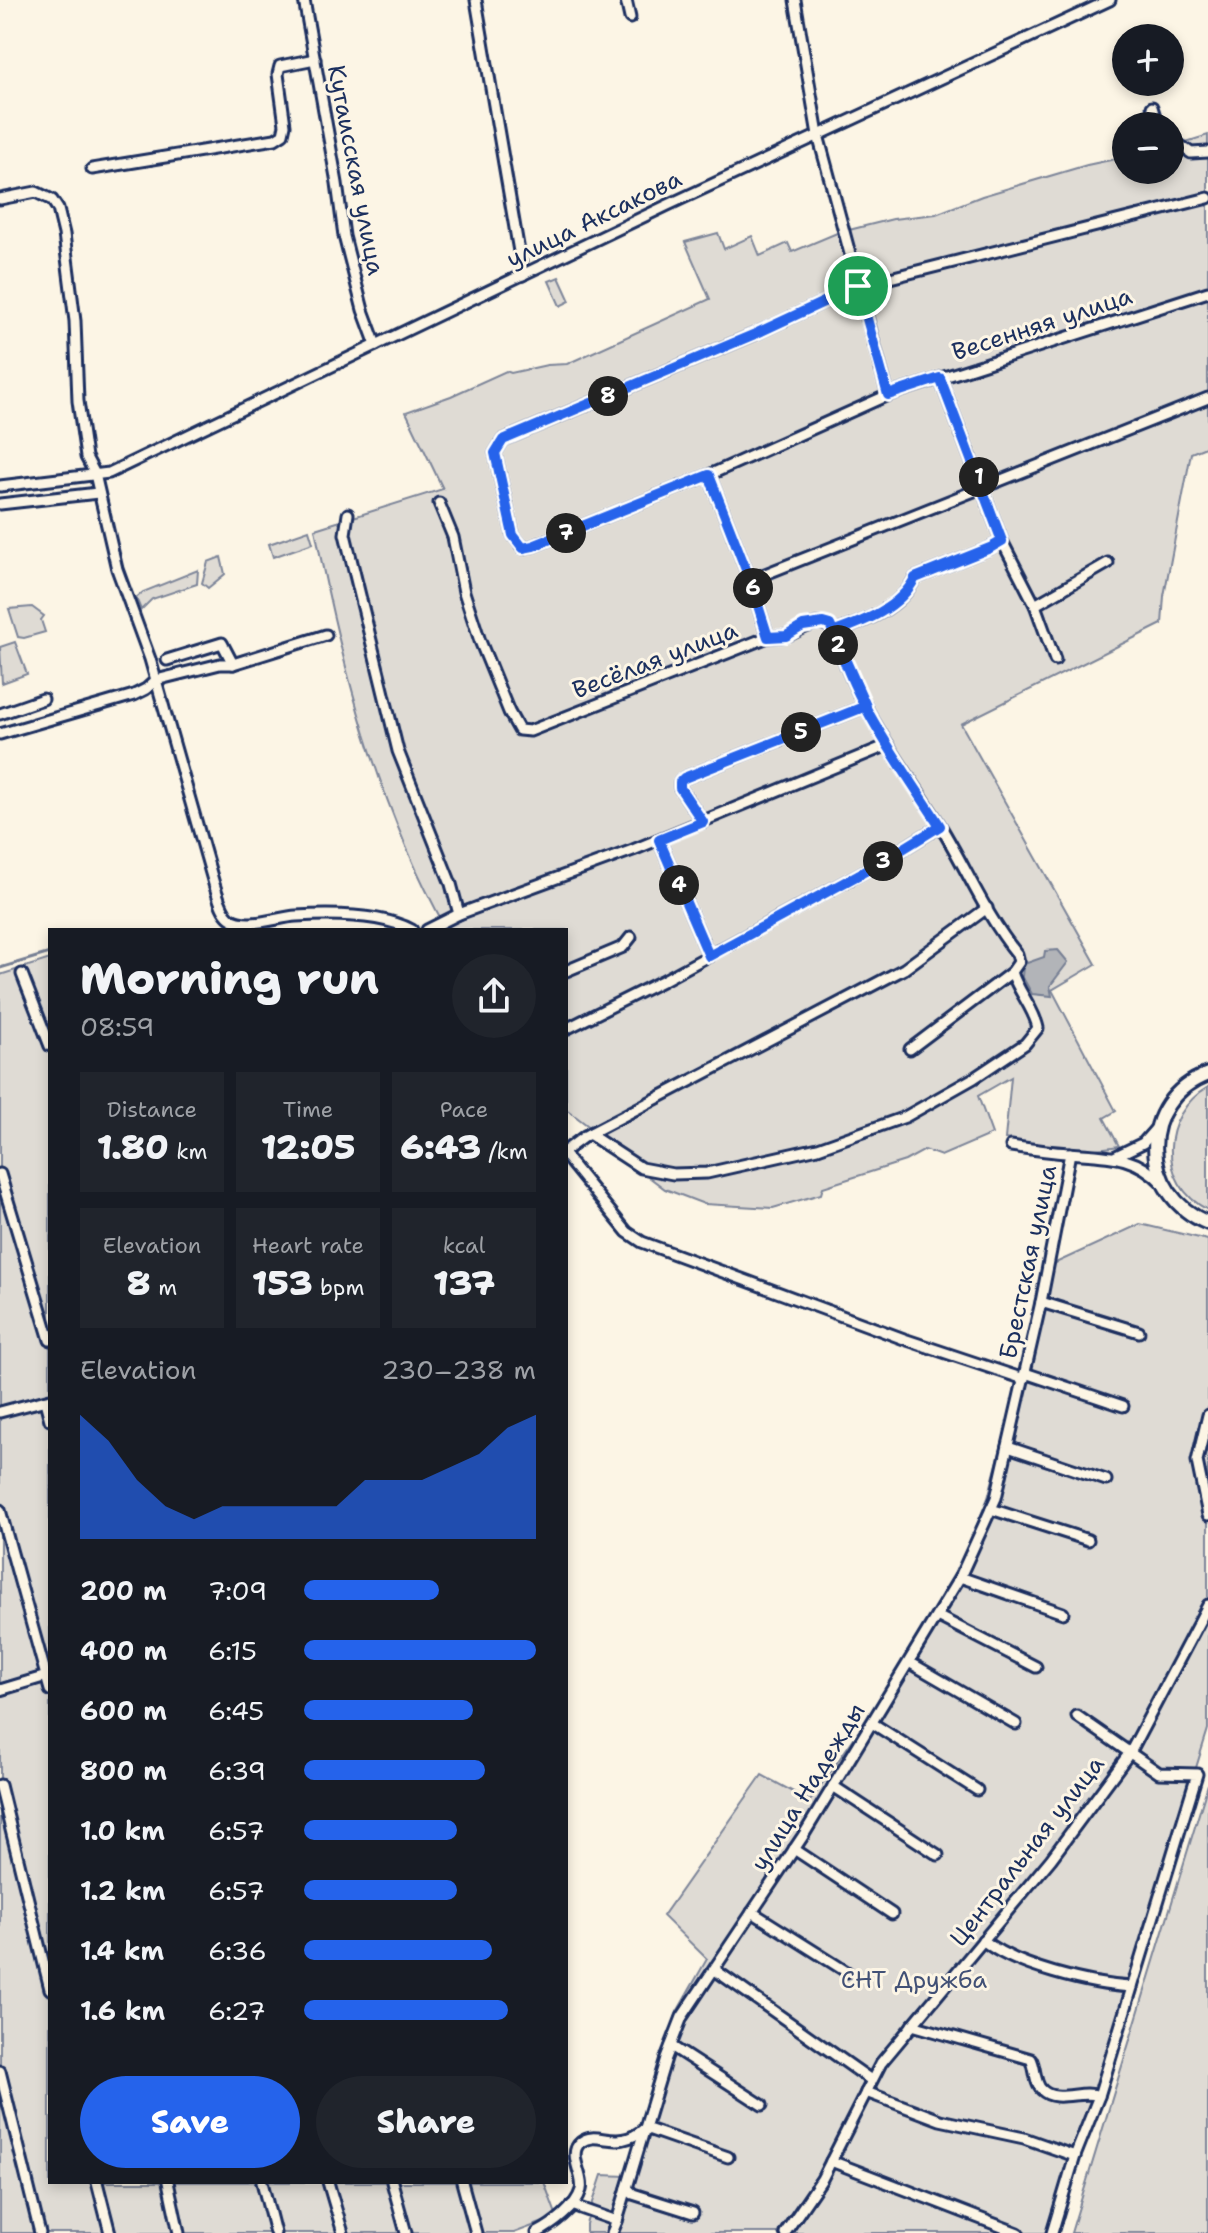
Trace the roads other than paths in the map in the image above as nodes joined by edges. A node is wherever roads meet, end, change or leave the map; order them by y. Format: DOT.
graph roads {
  1 [pos="304,0"];
  2 [pos="476,0"];
  3 [pos="626,0"];
  4 [pos="795,0"];
  5 [pos="1110,0"];
  6 [pos="630,18"];
  7 [pos="315,59"];
  8 [pos="1152,107"];
  9 [pos="1154,112"];
  10 [pos="818,135"];
  11 [pos="1184,148"];
  12 [pos="1208,152"];
  13 [pos="92,169"];
  14 [pos="1208,198"];
  15 [pos="0,199"];
  16 [pos="523,275"];
  17 [pos="858,286"];
  18 [pos="1208,292"];
  19 [pos="376,345"];
  20 [pos="940,378"];
  21 [pos="888,395"];
  22 [pos="1208,398"];
  23 [pos="95,474"];
  24 [pos="709,475"];
  25 [pos="0,486"];
  26 [pos="984,488"];
  27 [pos="98,493"];
  28 [pos="439,503"];
  29 [pos="0,504"];
  30 [pos="348,514"];
  31 [pos="1002,541"];
  32 [pos="1108,563"];
  33 [pos="750,580"];
  34 [pos="1035,605"];
  35 [pos="835,632"];
  36 [pos="326,635"];
  37 [pos="768,637"];
  38 [pos="167,660"];
  39 [pos="1055,660"];
  40 [pos="233,664"];
  41 [pos="156,680"];
  42 [pos="43,699"];
  43 [pos="866,706"];
  44 [pos="0,714"];
  45 [pos="0,734"];
  46 [pos="888,745"];
  47 [pos="703,822"];
  48 [pos="940,826"];
  49 [pos="659,840"];
  50 [pos="987,908"];
  51 [pos="459,914"];
  52 [pos="404,928"];
  53 [pos="431,928"];
  54 [pos="631,937"];
  55 [pos="709,956"];
  56 [pos="568,970"];
  57 [pos="1012,972"];
  58 [pos="22,974"];
  59 [pos="568,1028"];
  60 [pos="48,1041"];
  61 [pos="910,1049"];
  62 [pos="1208,1074"];
  63 [pos="1158,1126"];
  64 [pos="589,1134"];
  65 [pos="1011,1146"];
  66 [pos="568,1149"];
  67 [pos="1070,1153"];
  68 [pos="1116,1156"];
  69 [pos="568,1159"];
  70 [pos="0,1174"];
  71 [pos="1163,1184"];
  72 [pos="1208,1223"];
  73 [pos="1041,1302"];
  74 [pos="1139,1332"];
  75 [pos="48,1333"];
  76 [pos="1024,1376"];
  77 [pos="48,1400"];
  78 [pos="1123,1406"];
  79 [pos="0,1412"];
  80 [pos="1208,1415"];
  81 [pos="1008,1447"];
  82 [pos="1106,1480"];
  83 [pos="991,1509"];
  84 [pos="0,1510"];
  85 [pos="1208,1515"];
  86 [pos="1088,1540"];
  87 [pos="960,1577"];
  88 [pos="1208,1605"];
  89 [pos="1063,1613"];
  90 [pos="937,1616"];
  91 [pos="909,1662"];
  92 [pos="1036,1667"];
  93 [pos="48,1676"];
  94 [pos="0,1690"];
  95 [pos="1077,1716"];
  96 [pos="872,1723"];
  97 [pos="1016,1724"];
  98 [pos="1131,1751"];
  99 [pos="0,1785"];
  100 [pos="833,1786"];
  101 [pos="977,1790"];
  102 [pos="794,1849"];
  103 [pos="938,1855"];
  104 [pos="752,1912"];
  105 [pos="892,1914"];
  106 [pos="983,1940"];
  107 [pos="715,1970"];
  108 [pos="847,1972"];
  109 [pos="48,1981"];
  110 [pos="1132,1987"];
  111 [pos="912,2025"];
  112 [pos="671,2046"];
  113 [pos="0,2071"];
  114 [pos="871,2080"];
  115 [pos="866,2092"];
  116 [pos="1099,2096"];
  117 [pos="762,2105"];
  118 [pos="645,2128"];
  119 [pos="1075,2156"];
  120 [pos="728,2157"];
  121 [pos="831,2161"];
  122 [pos="98,2184"];
  123 [pos="168,2184"];
  124 [pos="263,2184"];
  125 [pos="329,2184"];
  126 [pos="393,2184"];
  127 [pos="463,2184"];
  128 [pos="627,2188"];
  129 [pos="572,2205"];
  130 [pos="693,2213"];
  131 [pos="617,2221"];
  132 [pos="40,2233"];
  133 [pos="110,2233"];
  134 [pos="179,2233"];
  135 [pos="275,2233"];
  136 [pos="343,2233"];
  137 [pos="406,2233"];
  138 [pos="476,2233"];
  139 [pos="537,2233"];
  140 [pos="612,2233"];
  141 [pos="785,2233"];
  142 [pos="1018,2233"];
  143 [pos="1052,2233"];
  1 -- 7 [label="street, Кутаисская улица"];
  2 -- 16 [label="street"];
  3 -- 6 [label="street"];
  4 -- 10 [label="street"];
  5 -- 10 [label="street, улица Аксакова"];
  7 -- 13 [label="street"];
  7 -- 19 [label="street, Кутаисская улица"];
  8 -- 9 [label="street"];
  10 -- 16 [label="street, улица Аксакова"];
  10 -- 17 [label="street"];
  11 -- 12 [label="street"];
  14 -- 17 [label="street"];
  15 -- 23 [label="street"];
  16 -- 19 [label="street, улица Аксакова"];
  17 -- 21 [label="street"];
  17 -- 24 [label="street, Весенняя улица"];
  18 -- 20 [label="street, Весенняя улица"];
  19 -- 23 [label="street, улица Аксакова"];
  20 -- 21 [label="street, Весенняя улица"];
  20 -- 26 [label="street"];
  21 -- 24 [label="street, Весенняя улица"];
  22 -- 26 [label="street"];
  23 -- 25 [label="street, улица Аксакова"];
  23 -- 27 [label="street"];
  24 -- 33 [label="street"];
  26 -- 31 [label="street"];
  26 -- 33 [label="street"];
  27 -- 29 [label="street"];
  27 -- 41 [label="street"];
  28 -- 37 [label="street, Весёлая улица"];
  30 -- 51 [label="street"];
  31 -- 34 [label="street"];
  31 -- 35 [label="street, Весёлая улица"];
  32 -- 34 [label="street"];
  33 -- 37 [label="street"];
  34 -- 39 [label="street"];
  35 -- 37 [label="street, Весёлая улица"];
  35 -- 43 [label="street"];
  36 -- 40 [label="street"];
  38 -- 40 [label="street"];
  40 -- 41 [label="street"];
  41 -- 45 [label="street"];
  41 -- 52 [label="street"];
  42 -- 44 [label="street"];
  43 -- 46 [label="street"];
  43 -- 47 [label="street"];
  46 -- 47 [label="street"];
  46 -- 48 [label="street"];
  47 -- 49 [label="street"];
  48 -- 50 [label="street"];
  48 -- 55 [label="street"];
  49 -- 51 [label="street"];
  49 -- 55 [label="street"];
  50 -- 57 [label="street"];
  50 -- 64 [label="street"];
  51 -- 53 [label="street"];
  54 -- 56 [label="street"];
  55 -- 59 [label="street"];
  57 -- 61 [label="street"];
  57 -- 64 [label="street"];
  58 -- 60 [label="street"];
  62 -- 63 [label="main road"];
  63 -- 68 [label="street"];
  63 -- 71 [label="main road"];
  64 -- 66 [label="street"];
  65 -- 67 [label="street"];
  67 -- 68 [label="street"];
  67 -- 73 [label="street, Брестская улица"];
  68 -- 71 [label="street"];
  69 -- 76 [label="street"];
  70 -- 75 [label="street"];
  71 -- 72 [label="main road"];
  73 -- 74 [label="street"];
  73 -- 76 [label="street, Брестская улица"];
  76 -- 78 [label="street"];
  76 -- 81 [label="street, улица Надежды"];
  77 -- 79 [label="street"];
  80 -- 85 [label="street"];
  81 -- 82 [label="street"];
  81 -- 83 [label="street, улица Надежды"];
  83 -- 86 [label="street"];
  83 -- 87 [label="street, улица Надежды"];
  84 -- 93 [label="street"];
  87 -- 89 [label="street"];
  87 -- 90 [label="street, улица Надежды"];
  88 -- 98 [label="street, Центральная улица"];
  90 -- 91 [label="street, улица Надежды"];
  90 -- 92 [label="street"];
  91 -- 96 [label="street, улица Надежды"];
  91 -- 97 [label="street"];
  93 -- 94 [label="street"];
  95 -- 98 [label="street"];
  96 -- 100 [label="street, улица Надежды"];
  96 -- 101 [label="street"];
  98 -- 106 [label="street, Центральная улица"];
  98 -- 110 [label="street"];
  99 -- 109 [label="street"];
  100 -- 102 [label="street, улица Надежды"];
  100 -- 103 [label="street"];
  102 -- 104 [label="street, улица Надежды"];
  102 -- 105 [label="street"];
  104 -- 107 [label="street, улица Надежды"];
  104 -- 108 [label="street"];
  106 -- 110 [label="street"];
  106 -- 111 [label="street, Центральная улица"];
  107 -- 112 [label="street, улица Надежды"];
  107 -- 114 [label="street"];
  110 -- 116 [label="street"];
  111 -- 114 [label="street, Центральная улица"];
  111 -- 116 [label="street"];
  112 -- 117 [label="street"];
  112 -- 118 [label="street, улица Надежды"];
  113 -- 132 [label="street"];
  114 -- 115 [label="street, Центральная улица"];
  115 -- 119 [label="street"];
  115 -- 121 [label="street, Центральная улица"];
  116 -- 119 [label="street"];
  118 -- 120 [label="street"];
  118 -- 128 [label="street, улица Надежды"];
  118 -- 129 [label="street"];
  119 -- 143 [label="street"];
  121 -- 141 [label="street, Центральная улица"];
  121 -- 142 [label="street"];
  122 -- 133 [label="street"];
  123 -- 134 [label="street"];
  124 -- 135 [label="street"];
  125 -- 136 [label="street"];
  126 -- 137 [label="street"];
  127 -- 138 [label="street"];
  128 -- 130 [label="street"];
  128 -- 131 [label="street, улица Надежды"];
  129 -- 131 [label="street"];
  129 -- 139 [label="street"];
  131 -- 140 [label="street, улица Надежды"];
}
